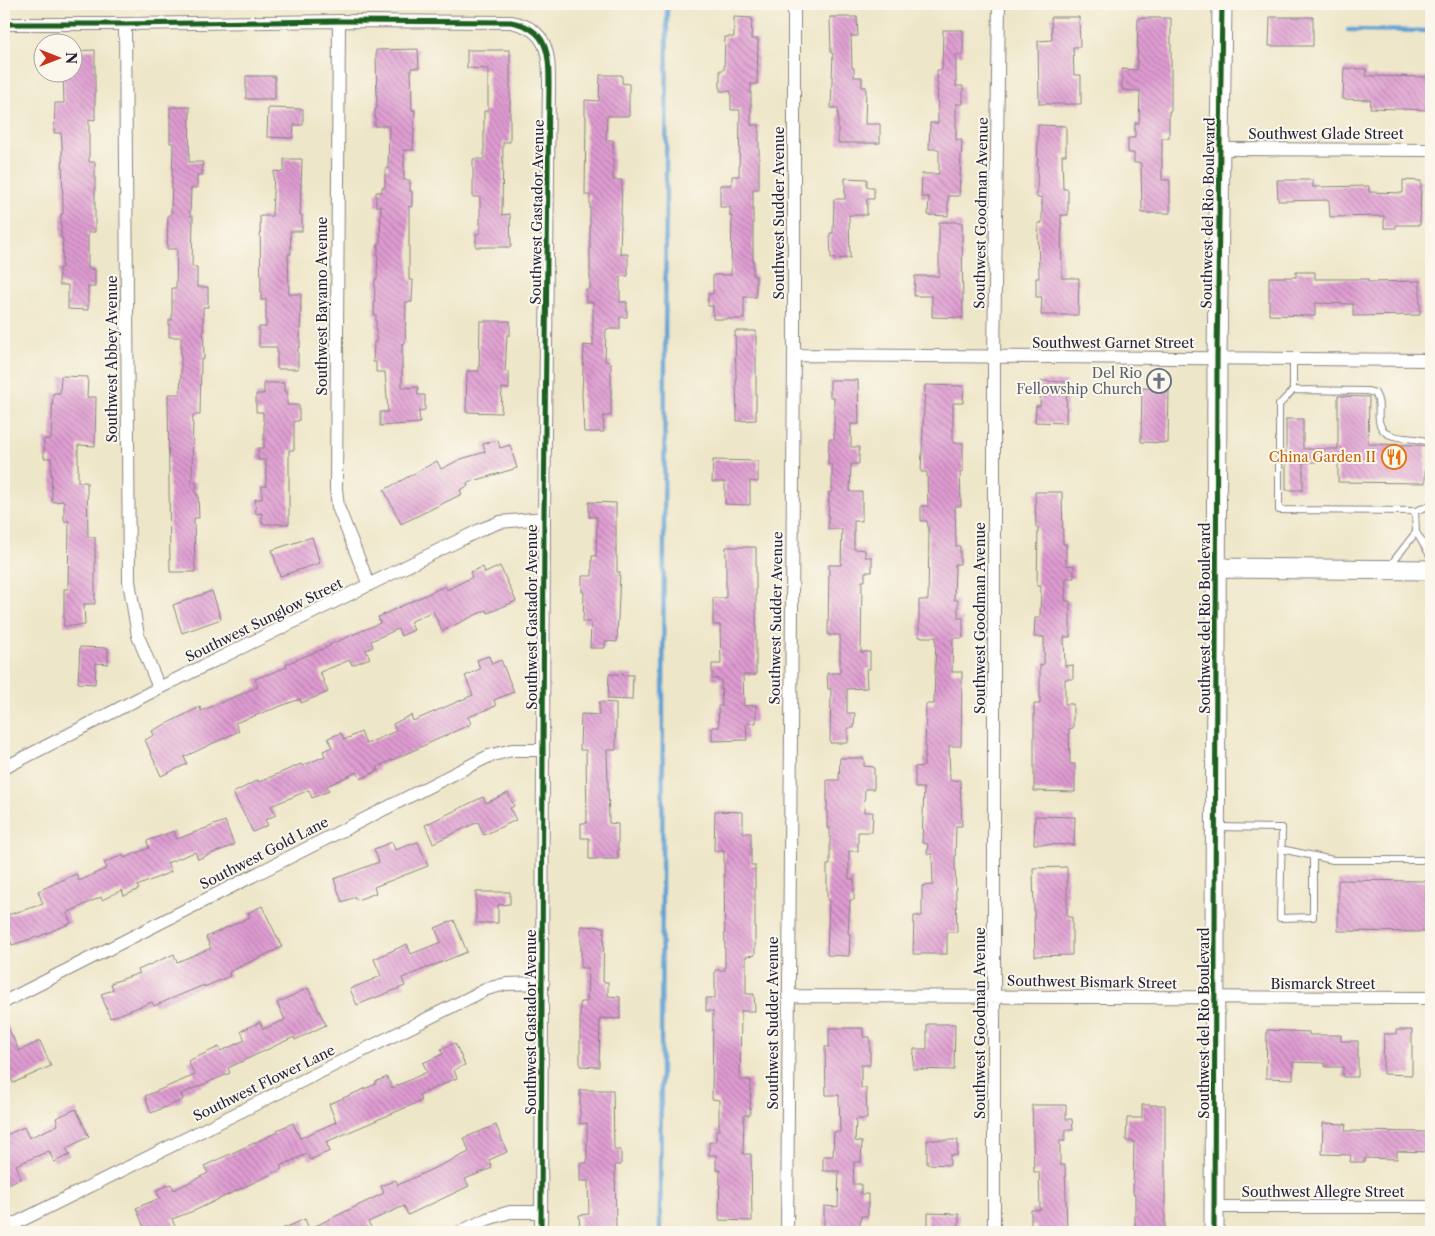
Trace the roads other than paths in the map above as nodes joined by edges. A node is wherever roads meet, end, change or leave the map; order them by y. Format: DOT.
graph roads {
  1 [pos="794,4"];
  2 [pos="999,4"];
  3 [pos="1222,4"];
  4 [pos="339,20"];
  5 [pos="4,24"];
  6 [pos="125,24"];
  7 [pos="1220,149"];
  8 [pos="1431,150"];
  9 [pos="794,355"];
  10 [pos="994,357"];
  11 [pos="1217,358"];
  12 [pos="1292,359"];
  13 [pos="1431,360"];
  14 [pos="1293,390"];
  15 [pos="1431,443"];
  16 [pos="1431,503"];
  17 [pos="1415,511"];
  18 [pos="544,518"];
  19 [pos="1416,532"];
  20 [pos="1431,557"];
  21 [pos="1216,568"];
  22 [pos="1387,570"];
  23 [pos="1431,570"];
  24 [pos="369,585"];
  25 [pos="158,688"];
  26 [pos="543,750"];
  27 [pos="4,768"];
  28 [pos="1216,827"];
  29 [pos="1282,849"];
  30 [pos="1313,856"];
  31 [pos="1421,860"];
  32 [pos="543,982"];
  33 [pos="788,996"];
  34 [pos="995,996"];
  35 [pos="1431,998"];
  36 [pos="1216,999"];
  37 [pos="4,1002"];
  38 [pos="1214,1206"];
  39 [pos="1431,1207"];
  40 [pos="541,1212"];
  41 [pos="4,1229"];
  42 [pos="460,1232"];
  43 [pos="542,1232"];
  44 [pos="787,1232"];
  45 [pos="994,1232"];
  46 [pos="1214,1232"];
  1 -- 9 [label="street, Southwest Sudder Avenue"];
  2 -- 10 [label="street, Southwest Goodman Avenue"];
  3 -- 7 [label="street, Southwest del Rio Boulevard"];
  4 -- 6 [label="street"];
  4 -- 18 [label="street, Southwest Gastador Avenue"];
  4 -- 24 [label="street, Southwest Bayamo Avenue"];
  5 -- 6 [label="street"];
  6 -- 25 [label="street, Southwest Abbey Avenue"];
  7 -- 8 [label="street, Southwest Glade Street"];
  7 -- 11 [label="street, Southwest del Rio Boulevard"];
  9 -- 10 [label="street, Southwest Garnet Street"];
  9 -- 33 [label="street, Southwest Sudder Avenue"];
  10 -- 11 [label="street, Southwest Garnet Street"];
  10 -- 34 [label="street, Southwest Goodman Avenue"];
  11 -- 12 [label="street, Southwest Garnet Street"];
  11 -- 21 [label="street, Southwest del Rio Boulevard"];
  12 -- 13 [label="street, Southwest Garnet Street"];
  12 -- 14 [label="lane"];
  14 -- 15 [label="lane"];
  14 -- 17 [label="lane"];
  16 -- 17 [label="lane"];
  17 -- 19 [label="lane"];
  18 -- 24 [label="street, Southwest Sunglow Street"];
  18 -- 26 [label="street, Southwest Gastador Avenue"];
  19 -- 20 [label="lane"];
  19 -- 22 [label="lane"];
  21 -- 22 [label="street"];
  21 -- 28 [label="street, Southwest del Rio Boulevard"];
  22 -- 23 [label="street"];
  24 -- 25 [label="street, Southwest Sunglow Street"];
  25 -- 27 [label="street, Southwest Sunglow Street"];
  26 -- 32 [label="street, Southwest Gastador Avenue"];
  26 -- 37 [label="street, Southwest Gold Lane"];
  28 -- 29 [label="lane"];
  28 -- 36 [label="street, Southwest del Rio Boulevard"];
  29 -- 30 [label="lane"];
  29 -- 30 [label="lane"];
  30 -- 31 [label="lane"];
  32 -- 40 [label="street, Southwest Gastador Avenue"];
  32 -- 41 [label="street, Southwest Flower Lane"];
  33 -- 34 [label="street, Southwest Bismark Street"];
  33 -- 44 [label="street, Southwest Sudder Avenue"];
  34 -- 36 [label="street, Southwest Bismark Street"];
  34 -- 45 [label="street, Southwest Goodman Avenue"];
  35 -- 36 [label="street, Bismarck Street"];
  36 -- 38 [label="street, Southwest del Rio Boulevard"];
  38 -- 39 [label="street, Southwest Allegre Street"];
  38 -- 46 [label="street, Southwest del Rio Boulevard"];
  40 -- 42 [label="street"];
  40 -- 43 [label="street, Southwest Gastador Avenue"];
}
